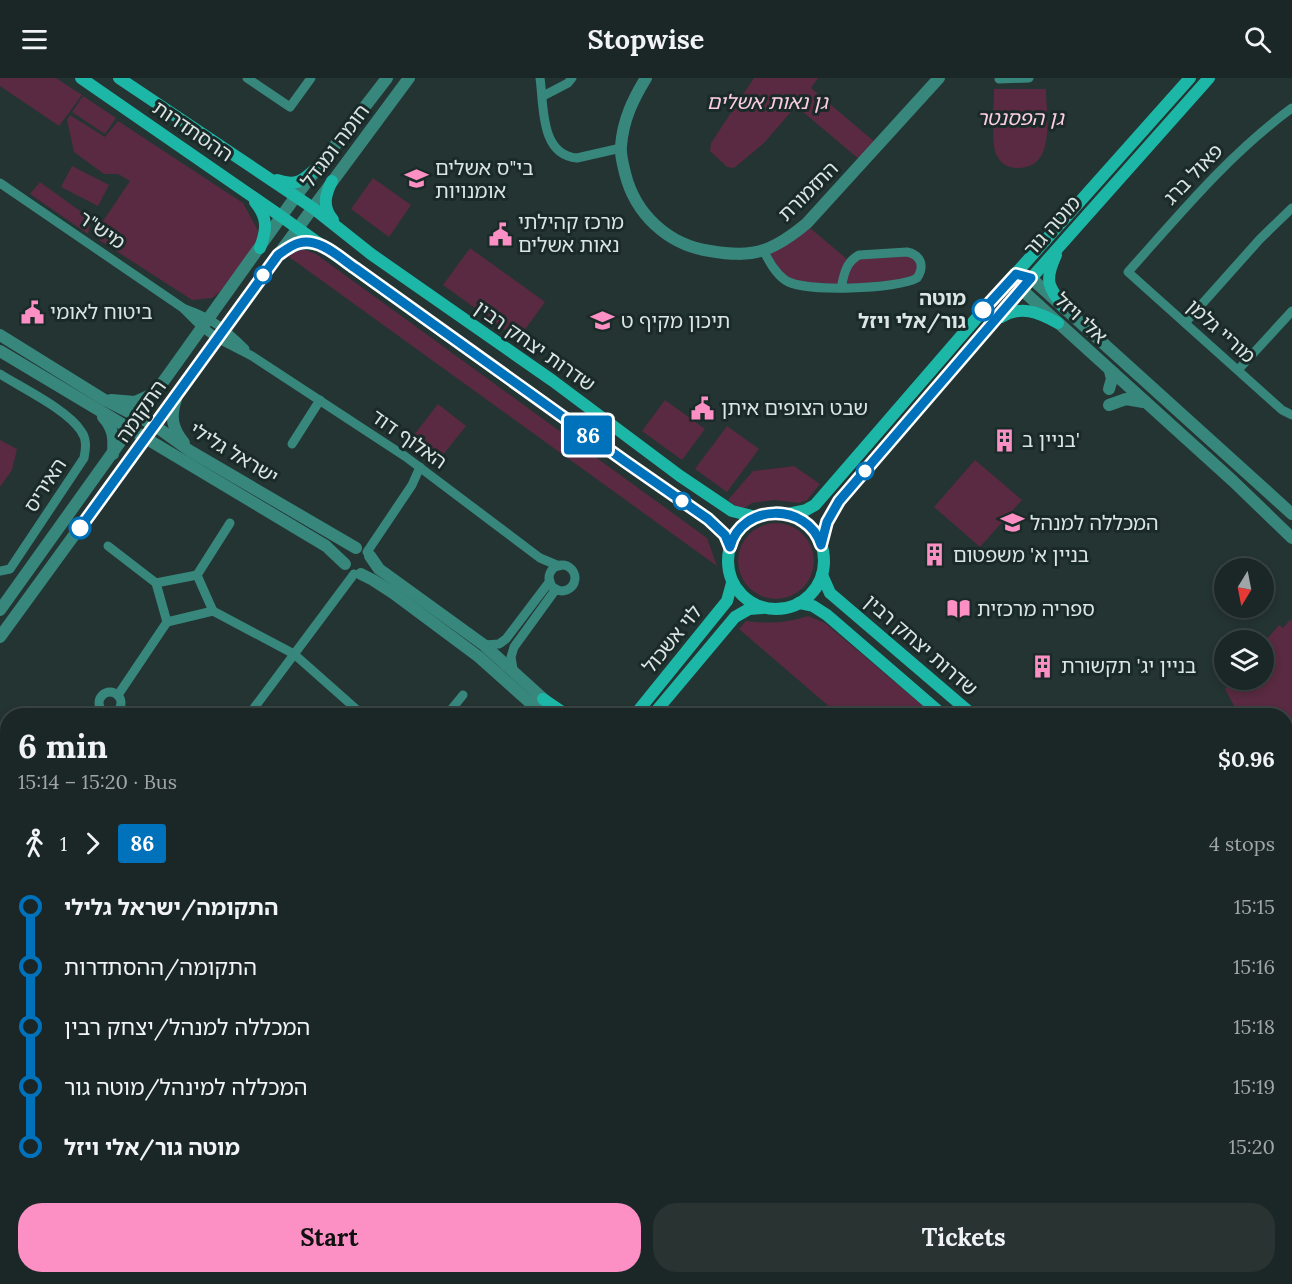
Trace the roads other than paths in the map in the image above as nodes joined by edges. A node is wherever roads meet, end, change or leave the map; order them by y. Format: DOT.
graph roads {
  1 [pos="81,78"];
  2 [pos="119,78"];
  3 [pos="247,78"];
  4 [pos="311,78"];
  5 [pos="387,78"];
  6 [pos="409,78"];
  7 [pos="540,78"];
  8 [pos="572,78"];
  9 [pos="646,78"];
  10 [pos="939,78"];
  11 [pos="1029,78"];
  12 [pos="1183,78"];
  13 [pos="1190,78"];
  14 [pos="1209,78"];
  15 [pos="999,79"];
  16 [pos="1176,93"];
  17 [pos="543,96"];
  18 [pos="1292,108"];
  19 [pos="621,148"];
  20 [pos="321,164"];
  21 [pos="259,172"];
  22 [pos="332,181"];
  23 [pos="0,183"];
  24 [pos="249,194"];
  25 [pos="296,196"];
  26 [pos="313,208"];
  27 [pos="1292,208"];
  28 [pos="282,216"];
  29 [pos="297,228"];
  30 [pos="341,230"];
  31 [pos="1061,245"];
  32 [pos="324,246"];
  33 [pos="260,248"];
  34 [pos="763,250"];
  35 [pos="278,255"];
  36 [pos="1128,272"];
  37 [pos="1016,274"];
  38 [pos="1031,278"];
  39 [pos="841,288"];
  40 [pos="1021,289"];
  41 [pos="1064,308"];
  42 [pos="1292,311"];
  43 [pos="206,323"];
  44 [pos="992,323"];
  45 [pos="1058,323"];
  46 [pos="1185,323"];
  47 [pos="220,333"];
  48 [pos="0,335"];
  49 [pos="0,351"];
  50 [pos="1238,370"];
  51 [pos="1110,372"];
  52 [pos="0,374"];
  53 [pos="162,386"];
  54 [pos="180,389"];
  55 [pos="1109,389"];
  56 [pos="320,400"];
  57 [pos="1145,403"];
  58 [pos="100,404"];
  59 [pos="1109,405"];
  60 [pos="1292,415"];
  61 [pos="139,417"];
  62 [pos="154,426"];
  63 [pos="130,430"];
  64 [pos="145,438"];
  65 [pos="292,444"];
  66 [pos="190,451"];
  67 [pos="113,454"];
  68 [pos="176,455"];
  69 [pos="130,460"];
  70 [pos="420,467"];
  71 [pos="787,514"];
  72 [pos="1292,514"];
  73 [pos="756,517"];
  74 [pos="230,523"];
  75 [pos="1292,538"];
  76 [pos="821,545"];
  77 [pos="108,546"];
  78 [pos="730,547"];
  79 [pos="364,551"];
  80 [pos="540,558"];
  81 [pos="559,566"];
  82 [pos="0,571"];
  83 [pos="352,571"];
  84 [pos="197,575"];
  85 [pos="822,575"];
  86 [pos="550,577"];
  87 [pos="156,583"];
  88 [pos="732,583"];
  89 [pos="556,590"];
  90 [pos="799,603"];
  91 [pos="766,608"];
  92 [pos="0,610"];
  93 [pos="213,611"];
  94 [pos="167,622"];
  95 [pos="0,637"];
  96 [pos="484,645"];
  97 [pos="294,654"];
  98 [pos="513,669"];
  99 [pos="118,695"];
  100 [pos="463,695"];
  101 [pos="543,699"];
  102 [pos="98,708"];
  103 [pos="123,708"];
  104 [pos="254,708"];
  105 [pos="355,708"];
  106 [pos="452,708"];
  107 [pos="535,708"];
  108 [pos="553,708"];
  109 [pos="556,708"];
  110 [pos="640,708"];
  111 [pos="659,708"];
  112 [pos="935,708"];
  113 [pos="965,708"];
  1 -- 24 [label="main road, ההסתדרות"];
  2 -- 21 [label="main road, ההסתדרות"];
  3 -- 4 [label="street"];
  5 -- 20 [label="street, חומה ומגדל"];
  6 -- 22 [label="street, חומה ומגדל"];
  7 -- 17 [label="street"];
  8 -- 17 [label="street"];
  9 -- 19 [label="street, התזמורת"];
  10 -- 34 [label="street, התזמורת"];
  11 -- 15 [label="street"];
  12 -- 16 [label="main road"];
  13 -- 16 [label="main road, מוטה גור"];
  14 -- 31 [label="main road, מוטה גור"];
  16 -- 37 [label="main road, מוטה גור"];
  17 -- 19 [label="street"];
  18 -- 36 [label="street, פאול ברג"];
  19 -- 34 [label="street, התזמורת"];
  20 -- 21 [label="main road"];
  20 -- 25 [label="street, חומה ומגדל"];
  21 -- 25 [label="main road, ההסתדרות"];
  22 -- 26 [label="street, חומה ומגדל"];
  22 -- 30 [label="main road"];
  23 -- 43 [label="street, מיש\"ר"];
  24 -- 28 [label="main road, ההסתדרות"];
  24 -- 33 [label="main road"];
  25 -- 26 [label="main road, שדרות יצחק רבין"];
  25 -- 28 [label="street, התקומה"];
  26 -- 29 [label="street, התקומה"];
  26 -- 30 [label="main road, שדרות יצחק רבין"];
  27 -- 46 [label="street"];
  28 -- 29 [label="main road, שדרות יצחק רבין"];
  28 -- 33 [label="street, התקומה"];
  29 -- 32 [label="main road, שדרות יצחק רבין"];
  29 -- 35 [label="street, התקומה"];
  30 -- 73 [label="main road, שדרות יצחק רבין"];
  31 -- 38 [label="main road, מוטה גור"];
  31 -- 41 [label="main road"];
  32 -- 35 [label="main road"];
  32 -- 78 [label="main road, שדרות יצחק רבין"];
  33 -- 43 [label="street, התקומה"];
  34 -- 39 [label="street"];
  35 -- 47 [label="street, התקומה"];
  36 -- 46 [label="street, מוריי גלמן"];
  37 -- 38 [label="street, אלי ויזל"];
  37 -- 40 [label="street, אלי ויזל"];
  37 -- 71 [label="main road, מוטה גור"];
  38 -- 40 [label="main road, מוטה גור"];
  38 -- 41 [label="street, אלי ויזל"];
  39 -- 39 [label="street"];
  40 -- 44 [label="main road, מוטה גור"];
  40 -- 45 [label="street, אלי ויזל"];
  41 -- 72 [label="street, אלי ויזל"];
  42 -- 50 [label="street"];
  43 -- 47 [label="street, האלוף דוד"];
  43 -- 53 [label="street, התקומה"];
  44 -- 45 [label="main road"];
  44 -- 76 [label="main road, מוטה גור"];
  45 -- 51 [label="street, אלי ויזל"];
  46 -- 50 [label="street, מוריי גלמן"];
  47 -- 54 [label="street, התקומה"];
  47 -- 56 [label="street, האלוף דוד"];
  48 -- 58 [label="street, ישראל גלילי"];
  49 -- 58 [label="street, ישראל גלילי"];
  50 -- 60 [label="street, מוריי גלמן"];
  51 -- 55 [label="street"];
  51 -- 57 [label="street, אלי ויזל"];
  52 -- 82 [label="street, האיריס"];
  53 -- 58 [label="street"];
  53 -- 61 [label="street, התקומה"];
  54 -- 62 [label="street, התקומה"];
  54 -- 66 [label="street"];
  56 -- 65 [label="street"];
  56 -- 70 [label="street, האלוף דוד"];
  57 -- 59 [label="street"];
  57 -- 75 [label="street, אלי ויזל"];
  58 -- 61 [label="street, ישראל גלילי"];
  58 -- 63 [label="street, ישראל גלילי"];
  58 -- 67 [label="street"];
  61 -- 62 [label="street, ישראל גלילי"];
  61 -- 63 [label="street, התקומה"];
  62 -- 64 [label="street, התקומה"];
  62 -- 66 [label="street, ישראל גלילי"];
  63 -- 64 [label="street, ישראל גלילי"];
  63 -- 67 [label="street, התקומה"];
  64 -- 68 [label="street, ישראל גלילי"];
  64 -- 69 [label="street, התקומה"];
  66 -- 79 [label="street, ישראל גלילי"];
  67 -- 92 [label="street, התקומה"];
  68 -- 69 [label="street"];
  68 -- 83 [label="street, ישראל גלילי"];
  69 -- 95 [label="street, התקומה"];
  70 -- 79 [label="street"];
  70 -- 80 [label="street, האלוף דוד"];
  71 -- 73 [label="main road"];
  71 -- 76 [label="main road"];
  73 -- 78 [label="main road"];
  74 -- 84 [label="street"];
  76 -- 85 [label="main road"];
  77 -- 87 [label="street"];
  78 -- 88 [label="main road"];
  79 -- 83 [label="street"];
  79 -- 83 [label="street"];
  79 -- 96 [label="street, ישראל גלילי"];
  80 -- 81 [label="street, האלוף דוד"];
  80 -- 86 [label="street, האלוף דוד"];
  81 -- 86 [label="street"];
  81 -- 89 [label="street"];
  83 -- 97 [label="street"];
  83 -- 107 [label="street, ישראל גלילי"];
  84 -- 87 [label="street"];
  84 -- 93 [label="street"];
  85 -- 90 [label="main road"];
  85 -- 113 [label="main road, שדרות יצחק רבין"];
  86 -- 89 [label="street"];
  86 -- 96 [label="street"];
  87 -- 94 [label="street"];
  88 -- 91 [label="main road"];
  88 -- 110 [label="main road, לוי אשכול"];
  89 -- 98 [label="street"];
  90 -- 91 [label="main road"];
  90 -- 112 [label="main road, שדרות יצחק רבין"];
  91 -- 111 [label="main road, לוי אשכול"];
  93 -- 94 [label="street"];
  93 -- 97 [label="street"];
  94 -- 99 [label="street"];
  96 -- 98 [label="street, ישראל גלילי"];
  97 -- 104 [label="street"];
  97 -- 105 [label="street"];
  98 -- 101 [label="street, ישראל גלילי"];
  99 -- 102 [label="street"];
  99 -- 103 [label="street"];
  100 -- 106 [label="street"];
  101 -- 108 [label="street, ישראל גלילי"];
  101 -- 109 [label="main road"];
}
